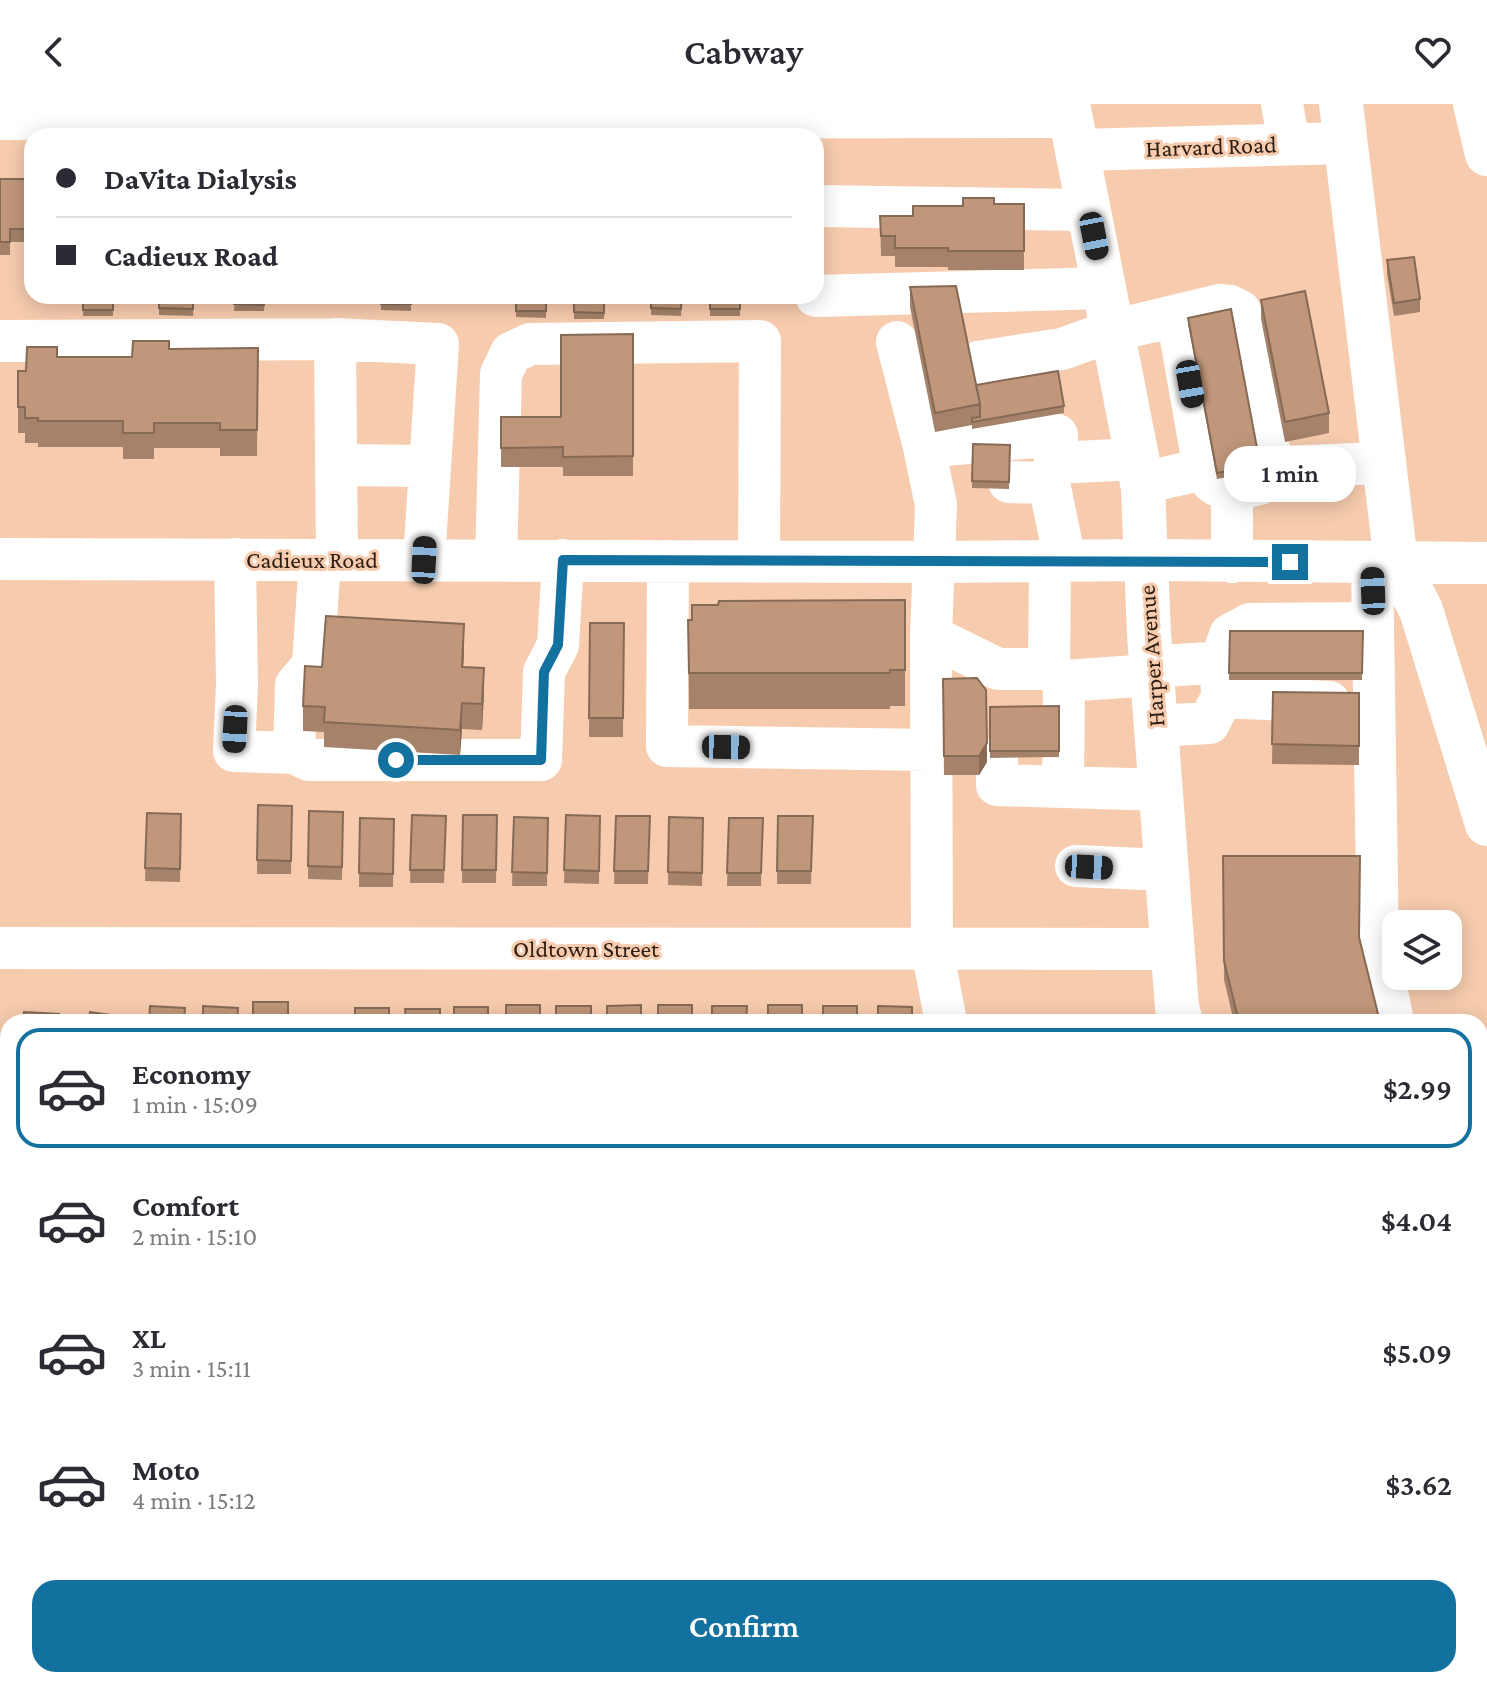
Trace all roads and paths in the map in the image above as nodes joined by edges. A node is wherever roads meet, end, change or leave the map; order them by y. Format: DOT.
graph roads {
  1 [pos="1475,104"];
  2 [pos="0,119"];
  3 [pos="1343,123"];
  4 [pos="1072,124"];
  5 [pos="1286,124"];
  6 [pos="1487,154"];
  7 [pos="824,206"];
  8 [pos="1089,210"];
  9 [pos="1104,288"];
  10 [pos="824,296"];
  11 [pos="1177,316"];
  12 [pos="1112,331"];
  13 [pos="335,339"];
  14 [pos="0,341"];
  15 [pos="897,342"];
  16 [pos="1255,404"];
  17 [pos="1011,428"];
  18 [pos="1212,461"];
  19 [pos="1385,463"];
  20 [pos="338,465"];
  21 [pos="430,466"];
  22 [pos="1139,471"];
  23 [pos="0,559"];
  24 [pos="235,559"];
  25 [pos="328,559"];
  26 [pos="424,560"];
  27 [pos="496,560"];
  28 [pos="563,560"];
  29 [pos="1146,560"];
  30 [pos="668,561"];
  31 [pos="759,561"];
  32 [pos="1057,561"];
  33 [pos="933,562"];
  34 [pos="1247,562"];
  35 [pos="1402,563"];
  36 [pos="1487,563"];
  37 [pos="1373,623"];
  38 [pos="1292,631"];
  39 [pos="931,636"];
  40 [pos="1152,671"];
  41 [pos="1034,672"];
  42 [pos="237,684"];
  43 [pos="296,685"];
  44 [pos="1274,687"];
  45 [pos="1374,704"];
  46 [pos="1010,713"];
  47 [pos="1156,726"];
  48 [pos="933,750"];
  49 [pos="294,753"];
  50 [pos="1161,790"];
  51 [pos="1487,824"];
  52 [pos="1076,866"];
  53 [pos="1166,870"];
  54 [pos="0,948"];
  55 [pos="932,949"];
  56 [pos="1172,949"];
  57 [pos="944,1014"];
  58 [pos="1175,1014"];
  59 [pos="1391,1014"];
  1 -- 6 [label="main road"];
  2 -- 4 [label="street, Harvard Road"];
  3 -- 5 [label="street, Harvard Road"];
  3 -- 19 [label="main road"];
  4 -- 5 [label="street, Harvard Road"];
  4 -- 8 [label="main road, Harper Avenue"];
  7 -- 8 [label="street"];
  8 -- 9 [label="main road, Harper Avenue"];
  9 -- 10 [label="street"];
  9 -- 12 [label="main road, Harper Avenue"];
  11 -- 12 [label="street"];
  11 -- 16 [label="street"];
  11 -- 18 [label="street"];
  12 -- 17 [label="street"];
  12 -- 22 [label="main road, Harper Avenue"];
  13 -- 14 [label="street"];
  13 -- 20 [label="street"];
  13 -- 21 [label="street"];
  15 -- 17 [label="street"];
  16 -- 18 [label="street"];
  16 -- 19 [label="street"];
  17 -- 22 [label="street"];
  17 -- 32 [label="street"];
  17 -- 33 [label="street"];
  18 -- 22 [label="street"];
  18 -- 34 [label="street"];
  19 -- 35 [label="main road"];
  20 -- 21 [label="street"];
  20 -- 25 [label="street"];
  21 -- 26 [label="street"];
  22 -- 29 [label="main road, Harper Avenue"];
  23 -- 24 [label="street, Cadieux Road"];
  24 -- 25 [label="street, Cadieux Road"];
  24 -- 42 [label="street"];
  25 -- 26 [label="street, Cadieux Road"];
  25 -- 43 [label="street"];
  26 -- 27 [label="street, Cadieux Road"];
  27 -- 28 [label="street, Cadieux Road"];
  27 -- 31 [label="street"];
  28 -- 30 [label="street, Cadieux Road"];
  28 -- 49 [label="street"];
  29 -- 32 [label="street, Cadieux Road"];
  29 -- 34 [label="street, Cadieux Road"];
  29 -- 40 [label="main road, Harper Avenue"];
  30 -- 31 [label="street, Cadieux Road"];
  30 -- 48 [label="street"];
  31 -- 33 [label="street, Cadieux Road"];
  32 -- 33 [label="street, Cadieux Road"];
  32 -- 41 [label="street"];
  33 -- 39 [label="street"];
  34 -- 35 [label="street, Cadieux Road"];
  34 -- 38 [label="street"];
  35 -- 36 [label="street, Cadieux Road"];
  35 -- 37 [label="street"];
  35 -- 51 [label="main road"];
  37 -- 38 [label="street"];
  37 -- 45 [label="street"];
  38 -- 44 [label="street"];
  39 -- 41 [label="street"];
  39 -- 48 [label="street"];
  40 -- 41 [label="street"];
  40 -- 44 [label="street"];
  40 -- 47 [label="main road, Harper Avenue"];
  41 -- 46 [label="street"];
  41 -- 50 [label="street"];
  42 -- 43 [label="street"];
  42 -- 49 [label="street"];
  43 -- 49 [label="street"];
  44 -- 45 [label="street"];
  44 -- 47 [label="street"];
  45 -- 59 [label="street"];
  47 -- 50 [label="main road, Harper Avenue"];
  48 -- 55 [label="street"];
  50 -- 53 [label="main road, Harper Avenue"];
  52 -- 53 [label="street"];
  53 -- 56 [label="main road, Harper Avenue"];
  54 -- 55 [label="street, Oldtown Street"];
  55 -- 56 [label="street, Oldtown Street"];
  55 -- 57 [label="street"];
  56 -- 58 [label="main road, Harper Avenue"];
}
